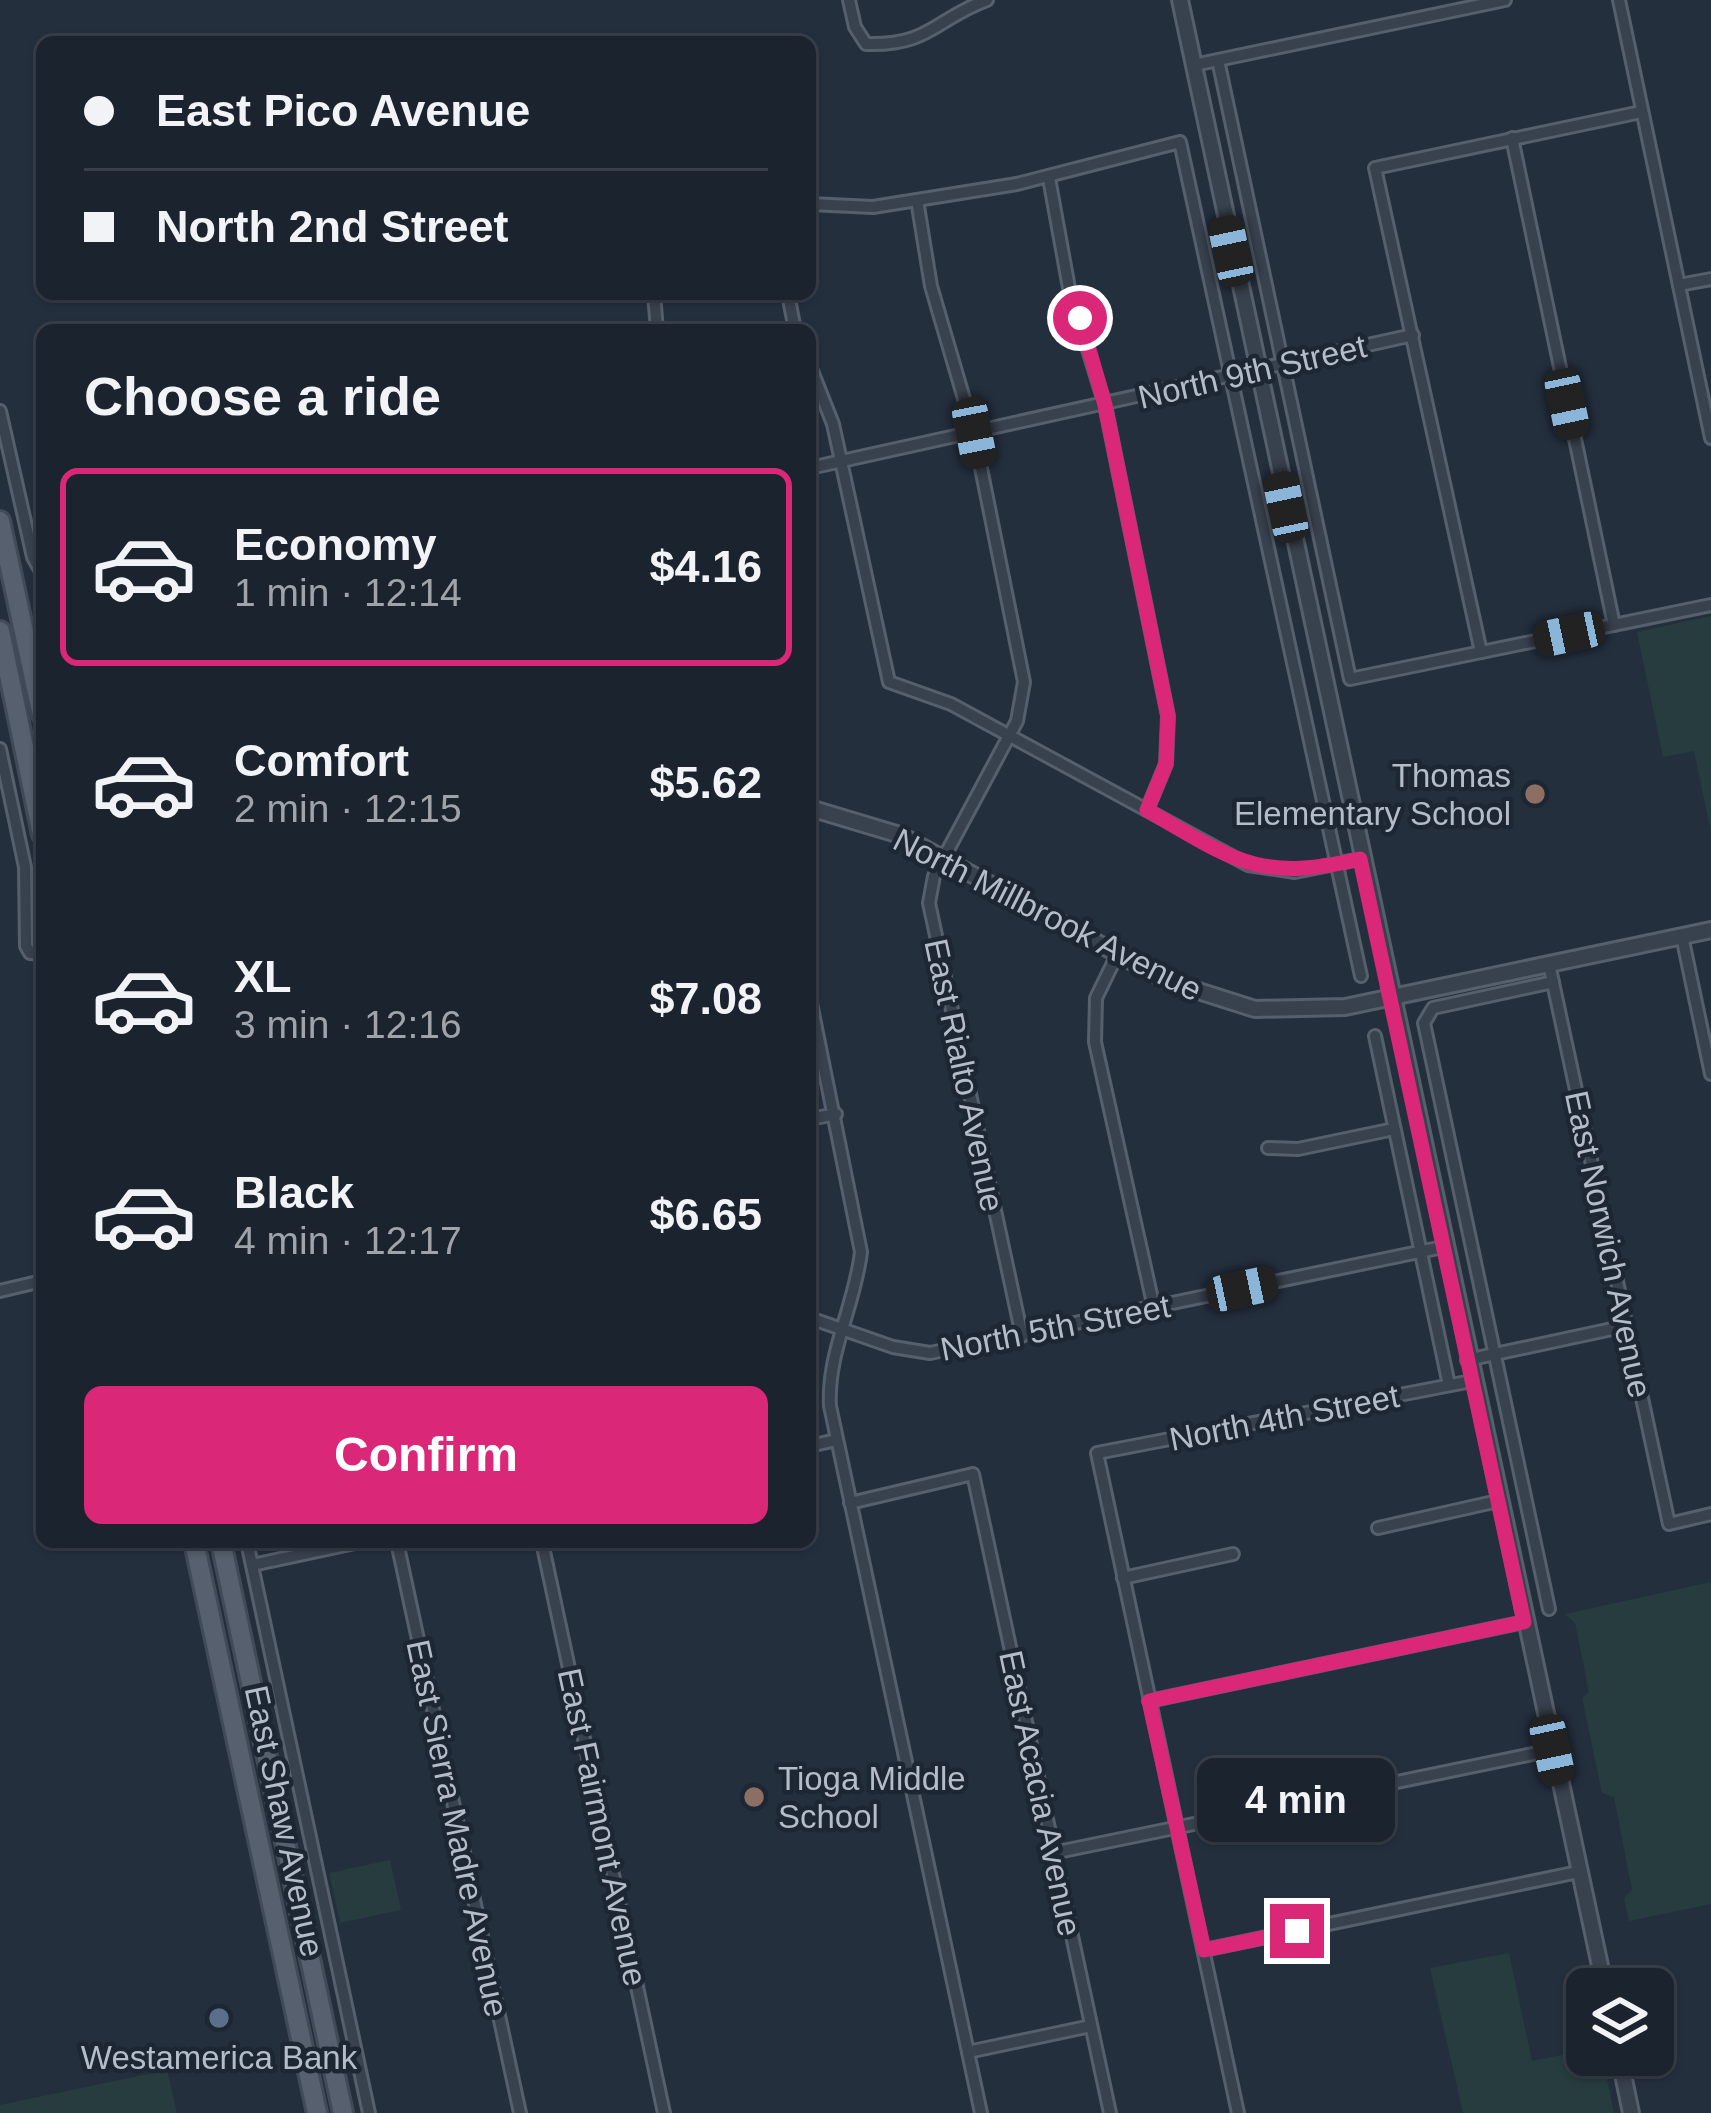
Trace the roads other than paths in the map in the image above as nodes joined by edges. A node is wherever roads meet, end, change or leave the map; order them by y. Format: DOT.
graph roads {
  1 [pos="849,0"];
  2 [pos="988,0"];
  3 [pos="1180,0"];
  4 [pos="1505,0"];
  5 [pos="1619,0"];
  6 [pos="1218,60"];
  7 [pos="1194,65"];
  8 [pos="1641,112"];
  9 [pos="1512,138"];
  10 [pos="1049,178"];
  11 [pos="916,200"];
  12 [pos="816,205"];
  13 [pos="1711,278"];
  14 [pos="1679,285"];
  15 [pos="1413,335"];
  16 [pos="1282,363"];
  17 [pos="1255,369"];
  18 [pos="1232,374"];
  19 [pos="816,384"];
  20 [pos="1105,405"];
  21 [pos="0,411"];
  22 [pos="974,433"];
  23 [pos="1711,438"];
  24 [pos="842,461"];
  25 [pos="816,467"];
  26 [pos="0,521"];
  27 [pos="36,562"];
  28 [pos="0,580"];
  29 [pos="1711,604"];
  30 [pos="1613,625"];
  31 [pos="33,629"];
  32 [pos="0,634"];
  33 [pos="1481,652"];
  34 [pos="1010,735"];
  35 [pos="36,744"];
  36 [pos="0,749"];
  37 [pos="36,805"];
  38 [pos="816,809"];
  39 [pos="1147,810"];
  40 [pos="943,858"];
  41 [pos="1360,859"];
  42 [pos="1337,865"];
  43 [pos="1711,930"];
  44 [pos="1682,936"];
  45 [pos="36,953"];
  46 [pos="1117,955"];
  47 [pos="1549,964"];
  48 [pos="1361,976"];
  49 [pos="1553,982"];
  50 [pos="1391,998"];
  51 [pos="816,1025"];
  52 [pos="1375,1036"];
  53 [pos="1711,1074"];
  54 [pos="836,1114"];
  55 [pos="816,1118"];
  56 [pos="1394,1130"];
  57 [pos="1268,1148"];
  58 [pos="1443,1247"];
  59 [pos="1420,1252"];
  60 [pos="36,1282"];
  61 [pos="0,1291"];
  62 [pos="1154,1308"];
  63 [pos="816,1320"];
  64 [pos="1626,1326"];
  65 [pos="842,1330"];
  66 [pos="1022,1336"];
  67 [pos="1494,1355"];
  68 [pos="1467,1360"];
  69 [pos="1472,1381"];
  70 [pos="1448,1385"];
  71 [pos="836,1440"];
  72 [pos="816,1445"];
  73 [pos="1498,1501"];
  74 [pos="850,1503"];
  75 [pos="1711,1514"];
  76 [pos="1378,1528"];
  77 [pos="195,1548"];
  78 [pos="222,1548"];
  79 [pos="248,1548"];
  80 [pos="332,1548"];
  81 [pos="398,1548"];
  82 [pos="543,1548"];
  83 [pos="1233,1554"];
  84 [pos="252,1565"];
  85 [pos="1123,1578"];
  86 [pos="1549,1609"];
  87 [pos="1524,1622"];
  88 [pos="1149,1701"];
  89 [pos="1552,1750"];
  90 [pos="256,1827"];
  91 [pos="1177,1828"];
  92 [pos="1053,1853"];
  93 [pos="1578,1872"];
  94 [pos="1204,1950"];
  95 [pos="309,1955"];
  96 [pos="285,1961"];
  97 [pos="1599,1968"];
  98 [pos="1090,2026"];
  99 [pos="968,2052"];
  100 [pos="1623,2076"];
  101 [pos="317,2113"];
  102 [pos="331,2113"];
  103 [pos="343,2113"];
  104 [pos="369,2113"];
  105 [pos="520,2113"];
  106 [pos="664,2113"];
  107 [pos="981,2113"];
  108 [pos="1109,2113"];
  109 [pos="1238,2113"];
  110 [pos="1631,2113"];
  1 -- 2 [label="street"];
  3 -- 7 [label="street"];
  4 -- 6 [label="street"];
  5 -- 8 [label="street"];
  6 -- 7 [label="street"];
  6 -- 16 [label="street"];
  7 -- 17 [label="street"];
  8 -- 9 [label="street"];
  8 -- 14 [label="street"];
  9 -- 15 [label="street"];
  9 -- 30 [label="street"];
  10 -- 11 [label="street"];
  10 -- 18 [label="street"];
  10 -- 20 [label="street"];
  11 -- 12 [label="street"];
  11 -- 22 [label="street, East Rialto Avenue"];
  13 -- 14 [label="street"];
  14 -- 23 [label="street"];
  15 -- 16 [label="street, North 9th Street"];
  15 -- 33 [label="street"];
  16 -- 17 [label="street, North 9th Street"];
  16 -- 33 [label="street"];
  17 -- 18 [label="street, North 9th Street"];
  17 -- 41 [label="street"];
  18 -- 20 [label="street, North 9th Street"];
  18 -- 42 [label="street"];
  19 -- 24 [label="street"];
  20 -- 22 [label="street, North 9th Street"];
  20 -- 39 [label="street"];
  21 -- 27 [label="street"];
  22 -- 24 [label="street, North 9th Street"];
  22 -- 34 [label="street, East Rialto Avenue"];
  24 -- 25 [label="street, North 9th Street"];
  24 -- 34 [label="street"];
  26 -- 31 [label="main road"];
  28 -- 31 [label="main road"];
  29 -- 30 [label="street"];
  30 -- 33 [label="street"];
  32 -- 35 [label="main road"];
  32 -- 37 [label="main road"];
  34 -- 39 [label="street"];
  34 -- 40 [label="street, East Rialto Avenue"];
  36 -- 45 [label="street"];
  38 -- 40 [label="street, North Millbrook Avenue"];
  39 -- 42 [label="street"];
  40 -- 46 [label="street, North Millbrook Avenue"];
  40 -- 66 [label="street, East Rialto Avenue"];
  41 -- 42 [label="street"];
  41 -- 50 [label="street"];
  42 -- 48 [label="street"];
  43 -- 44 [label="street, North Millbrook Avenue"];
  44 -- 47 [label="street, North Millbrook Avenue"];
  44 -- 53 [label="street"];
  46 -- 50 [label="street, North Millbrook Avenue"];
  46 -- 62 [label="street"];
  47 -- 49 [label="street, East Norwich Avenue"];
  47 -- 50 [label="street, North Millbrook Avenue"];
  49 -- 64 [label="street, East Norwich Avenue"];
  49 -- 67 [label="street"];
  50 -- 58 [label="street"];
  51 -- 54 [label="street"];
  52 -- 56 [label="street"];
  54 -- 55 [label="street"];
  54 -- 65 [label="street"];
  56 -- 57 [label="street"];
  56 -- 59 [label="street"];
  58 -- 59 [label="street, North 5th Street"];
  58 -- 68 [label="street"];
  59 -- 62 [label="street, North 5th Street"];
  59 -- 70 [label="street"];
  60 -- 61 [label="street"];
  62 -- 66 [label="street, North 5th Street"];
  63 -- 65 [label="street, North 5th Street"];
  64 -- 67 [label="street"];
  64 -- 75 [label="street, East Norwich Avenue"];
  65 -- 66 [label="street, North 5th Street"];
  65 -- 71 [label="street"];
  67 -- 68 [label="street"];
  67 -- 86 [label="street"];
  68 -- 69 [label="street"];
  69 -- 70 [label="street, North 4th Street"];
  69 -- 73 [label="street"];
  70 -- 85 [label="street, North 4th Street"];
  71 -- 72 [label="street"];
  71 -- 74 [label="street"];
  73 -- 76 [label="street"];
  73 -- 87 [label="street"];
  74 -- 92 [label="street, East Acacia Avenue"];
  74 -- 99 [label="street"];
  77 -- 90 [label="main road, East Shaw Avenue"];
  78 -- 95 [label="main road, East Shaw Avenue"];
  79 -- 84 [label="street"];
  80 -- 84 [label="street"];
  81 -- 105 [label="street, East Sierra Madre Avenue"];
  82 -- 106 [label="street, East Fairmont Avenue"];
  83 -- 85 [label="street"];
  84 -- 104 [label="street"];
  85 -- 88 [label="street"];
  87 -- 88 [label="street"];
  87 -- 89 [label="street"];
  88 -- 91 [label="street"];
  89 -- 91 [label="street"];
  89 -- 93 [label="street"];
  90 -- 95 [label="main road"];
  90 -- 96 [label="main road, East Shaw Avenue"];
  91 -- 92 [label="street"];
  91 -- 94 [label="street"];
  92 -- 98 [label="street, East Acacia Avenue"];
  93 -- 94 [label="street"];
  93 -- 97 [label="street"];
  94 -- 109 [label="street"];
  95 -- 103 [label="main road, East Shaw Avenue"];
  96 -- 101 [label="main road, East Shaw Avenue"];
  96 -- 102 [label="main road"];
  98 -- 99 [label="street"];
  98 -- 108 [label="street, East Acacia Avenue"];
  99 -- 107 [label="street"];
  100 -- 110 [label="street"];
}
